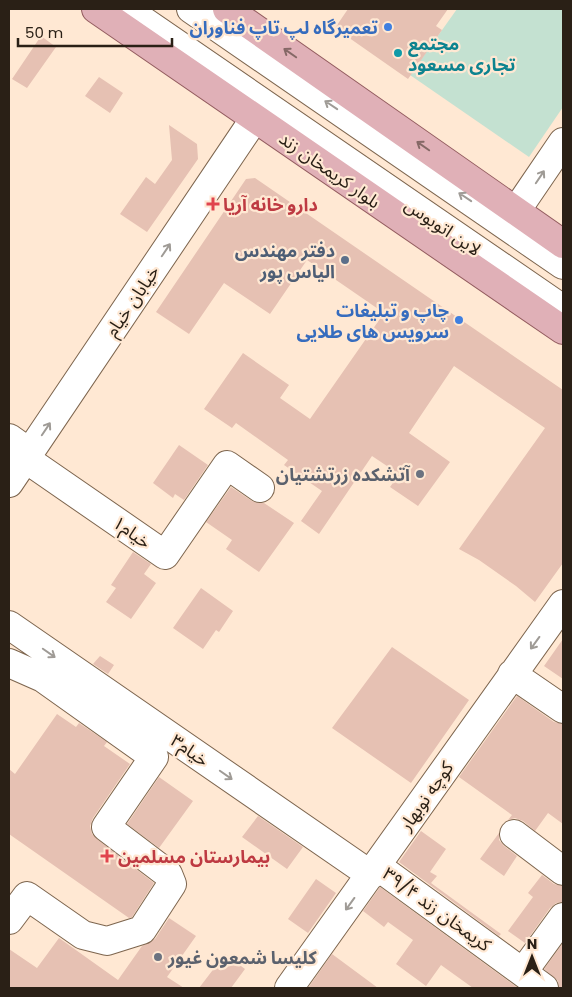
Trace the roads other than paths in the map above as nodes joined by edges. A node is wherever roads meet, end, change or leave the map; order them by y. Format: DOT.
graph roads {
  1 [pos="96,9"];
  2 [pos="126,9"];
  3 [pos="191,9"];
  4 [pos="227,9"];
  5 [pos="255,118"];
  6 [pos="563,142"];
  7 [pos="516,211"];
  8 [pos="563,244"];
  9 [pos="563,265"];
  10 [pos="563,309"];
  11 [pos="563,330"];
  12 [pos="21,450"];
  13 [pos="9,483"];
  14 [pos="260,488"];
  15 [pos="563,604"];
  16 [pos="9,625"];
  17 [pos="9,663"];
  18 [pos="512,674"];
  19 [pos="563,709"];
  20 [pos="514,834"];
  21 [pos="374,870"];
  22 [pos="563,871"];
  23 [pos="563,917"];
  24 [pos="9,920"];
  25 [pos="523,972"];
  26 [pos="290,988"];
  27 [pos="544,988"];
  1 -- 5 [label="main road, بلوار کریمخان زند"];
  2 -- 10 [label="street, لاین اتوبوس"];
  9 -- 3 [label="street, لاین اتوبوس, one-way"];
  7 -- 4 [label="main road, one-way"];
  5 -- 11 [label="main road, بلوار کریمخان زند"];
  12 -- 5 [label="street, خیابان خیام, one-way"];
  7 -- 6 [label="street, one-way"];
  7 -- 8 [label="main road"];
  12 -- 13 [label="street, خیابان خیام"];
  12 -- 14 [label="street, ۱خیام"];
  15 -- 18 [label="street, کوچه نوبهار, one-way"];
  16 -- 21 [label="street, خیام۳, one-way"];
  17 -- 24 [label="street"];
  18 -- 19 [label="street"];
  18 -- 21 [label="street, کوچه نوبهار"];
  20 -- 22 [label="street"];
  21 -- 25 [label="street, کریمخان زند ۳۹/۴"];
  21 -- 26 [label="street, کوچه نوبهار, one-way"];
  23 -- 25 [label="street"];
  25 -- 27 [label="street, کریمخان زند ۳۹/۴"];
}
